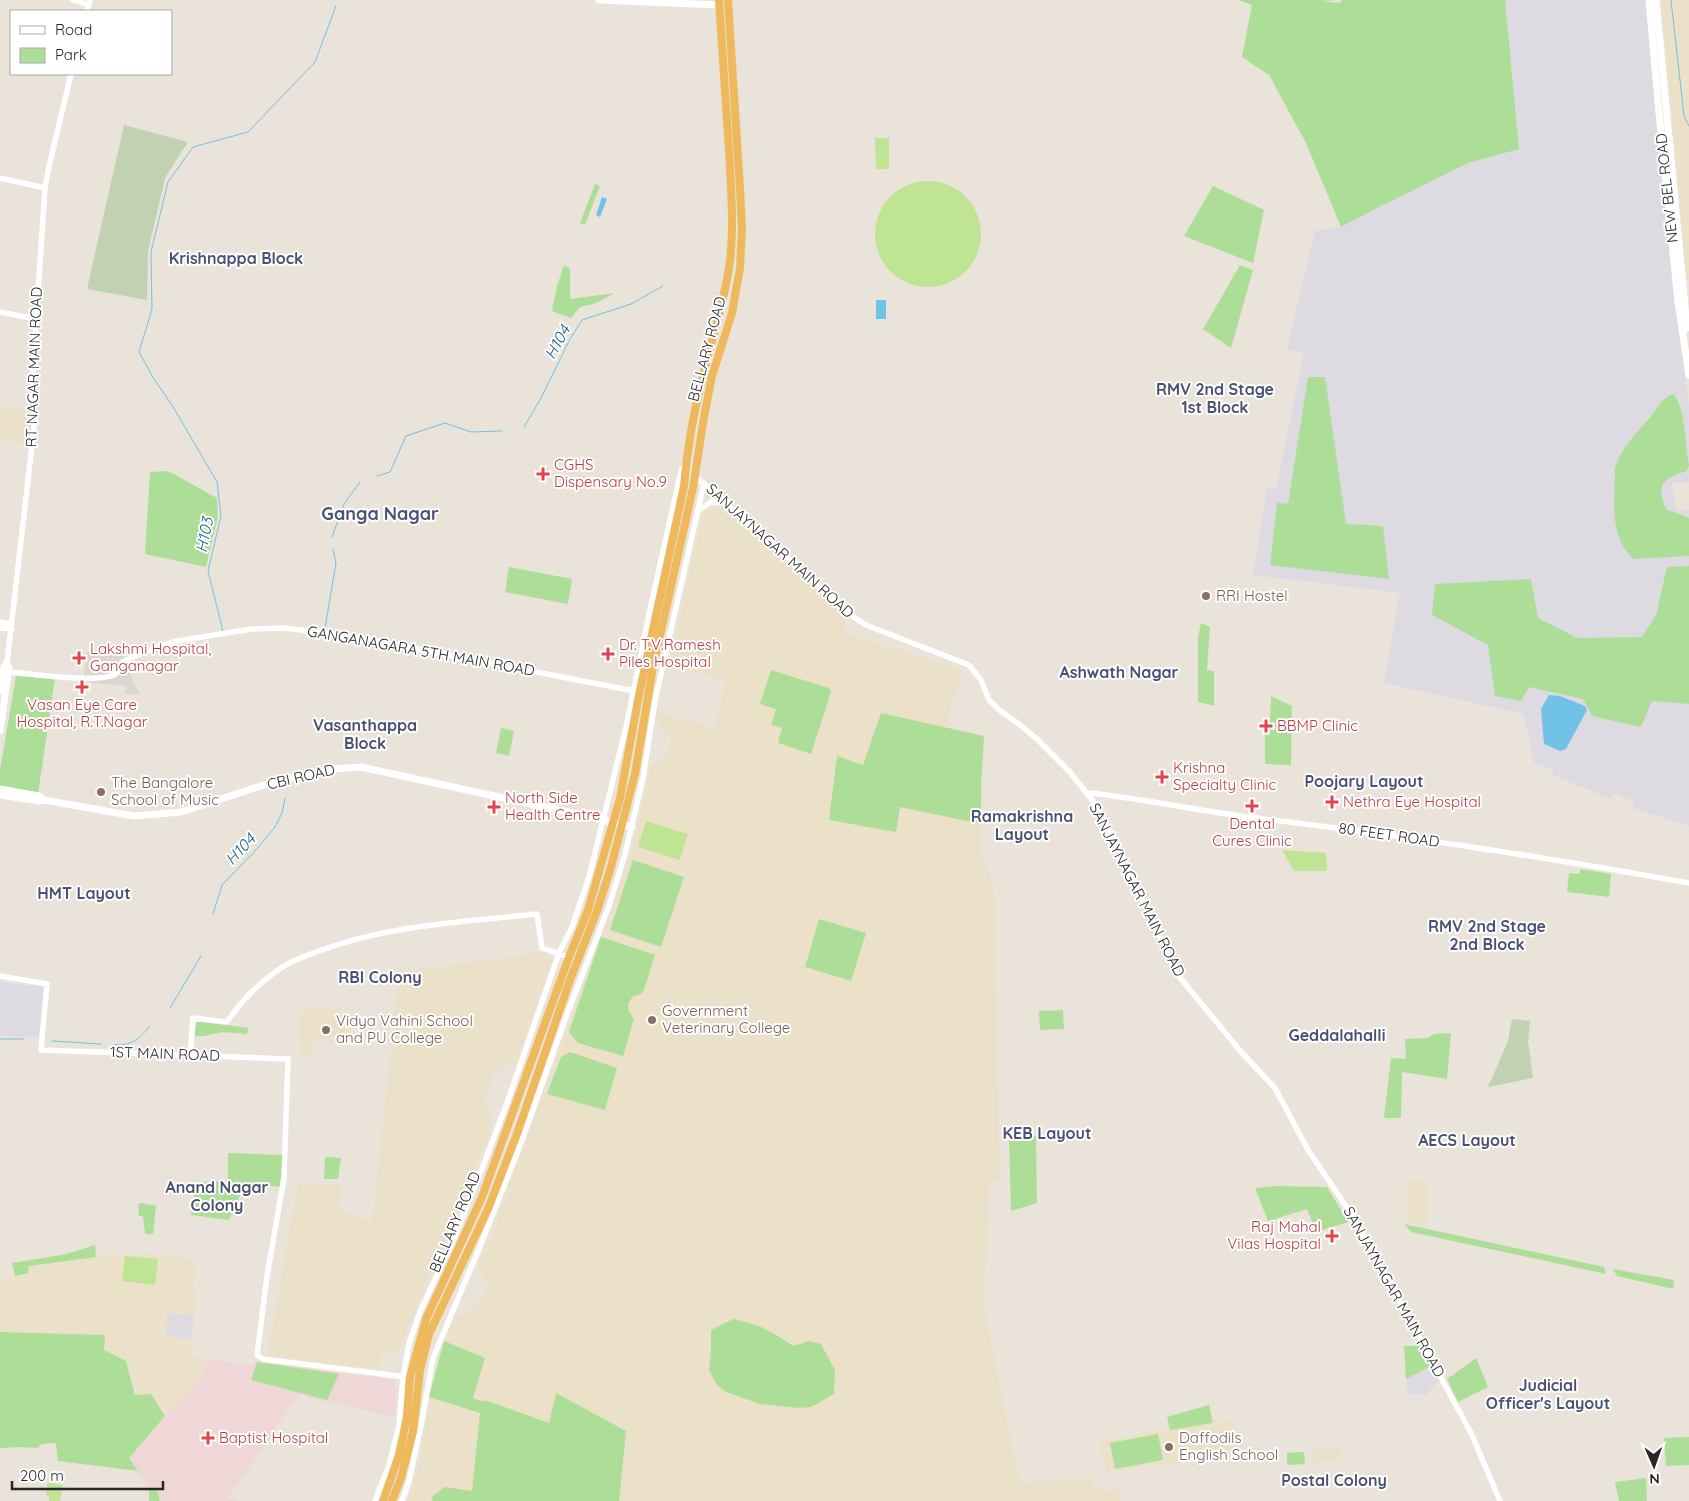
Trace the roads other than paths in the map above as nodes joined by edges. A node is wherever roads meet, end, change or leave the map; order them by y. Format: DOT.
graph roads {
  1 [pos="72,0"];
  2 [pos="599,0"];
  3 [pos="728,0"];
  4 [pos="1650,0"];
  5 [pos="1656,0"];
  6 [pos="719,2"];
  7 [pos="89,5"];
  8 [pos="71,75"];
  9 [pos="0,178"];
  10 [pos="45,188"];
  11 [pos="0,312"];
  12 [pos="36,319"];
  13 [pos="1689,344"];
  14 [pos="1689,375"];
  15 [pos="686,463"];
  16 [pos="700,480"];
  17 [pos="724,502"];
  18 [pos="698,511"];
  19 [pos="668,530"];
  20 [pos="691,535"];
  21 [pos="663,548"];
  22 [pos="689,555"];
  23 [pos="0,622"];
  24 [pos="12,627"];
  25 [pos="0,628"];
  26 [pos="7,663"];
  27 [pos="650,666"];
  28 [pos="4,672"];
  29 [pos="0,691"];
  30 [pos="637,693"];
  31 [pos="651,700"];
  32 [pos="0,731"];
  33 [pos="0,789"];
  34 [pos="1088,794"];
  35 [pos="0,795"];
  36 [pos="44,800"];
  37 [pos="603,820"];
  38 [pos="632,827"];
  39 [pos="1689,883"];
  40 [pos="559,953"];
  41 [pos="569,957"];
  42 [pos="0,976"];
  43 [pos="561,1017"];
  44 [pos="190,1056"];
  45 [pos="406,1377"];
  46 [pos="375,1501"];
  47 [pos="383,1501"];
  48 [pos="392,1501"];
  49 [pos="402,1501"];
  50 [pos="1500,1501"];
  1 -- 7 [label="street"];
  2 -- 6 [label="main road"];
  3 -- 16 [label="highway, BELLARY ROAD"];
  4 -- 14 [label="main road, NEW BEL ROAD"];
  5 -- 13 [label="main road"];
  6 -- 15 [label="highway, BELLARY ROAD"];
  8 -- 10 [label="street, RT NAGAR MAIN ROAD"];
  9 -- 10 [label="street"];
  10 -- 12 [label="street, RT NAGAR MAIN ROAD"];
  11 -- 12 [label="street"];
  12 -- 24 [label="street, RT NAGAR MAIN ROAD"];
  15 -- 19 [label="street"];
  15 -- 27 [label="highway, BELLARY ROAD"];
  16 -- 17 [label="street, SANJAYNAGAR MAIN ROAD"];
  16 -- 18 [label="street"];
  16 -- 20 [label="street"];
  16 -- 27 [label="highway, BELLARY ROAD"];
  17 -- 18 [label="street"];
  17 -- 34 [label="street, SANJAYNAGAR MAIN ROAD"];
  18 -- 20 [label="street"];
  19 -- 20 [label="street"];
  19 -- 21 [label="street"];
  20 -- 22 [label="street"];
  21 -- 22 [label="street"];
  21 -- 30 [label="street"];
  22 -- 31 [label="street"];
  23 -- 24 [label="street"];
  24 -- 25 [label="street"];
  24 -- 26 [label="street, RT NAGAR MAIN ROAD"];
  26 -- 28 [label="main road, RT NAGAR MAIN ROAD"];
  27 -- 30 [label="highway, BELLARY ROAD"];
  27 -- 31 [label="highway, BELLARY ROAD"];
  28 -- 29 [label="main road, RT NAGAR MAIN ROAD"];
  28 -- 30 [label="street, GANGANAGARA 5TH MAIN ROAD"];
  28 -- 32 [label="main road, RT NAGAR MAIN ROAD"];
  30 -- 37 [label="street"];
  30 -- 41 [label="highway, BELLARY ROAD"];
  31 -- 38 [label="street"];
  31 -- 43 [label="highway, BELLARY ROAD"];
  33 -- 36 [label="main road"];
  34 -- 39 [label="street, 80 FEET ROAD"];
  34 -- 50 [label="street, SANJAYNAGAR MAIN ROAD"];
  35 -- 36 [label="main road, CBI ROAD"];
  36 -- 37 [label="main road, CBI ROAD"];
  37 -- 38 [label="main road, CBI ROAD"];
  37 -- 40 [label="street"];
  38 -- 43 [label="street"];
  40 -- 41 [label="street"];
  40 -- 44 [label="street"];
  40 -- 45 [label="street"];
  41 -- 45 [label="highway, BELLARY ROAD"];
  42 -- 44 [label="street, 1ST MAIN ROAD"];
  43 -- 48 [label="highway, BELLARY ROAD"];
  43 -- 49 [label="street"];
  44 -- 45 [label="street, 1ST MAIN ROAD"];
  45 -- 46 [label="street"];
  45 -- 47 [label="highway, BELLARY ROAD"];
}
